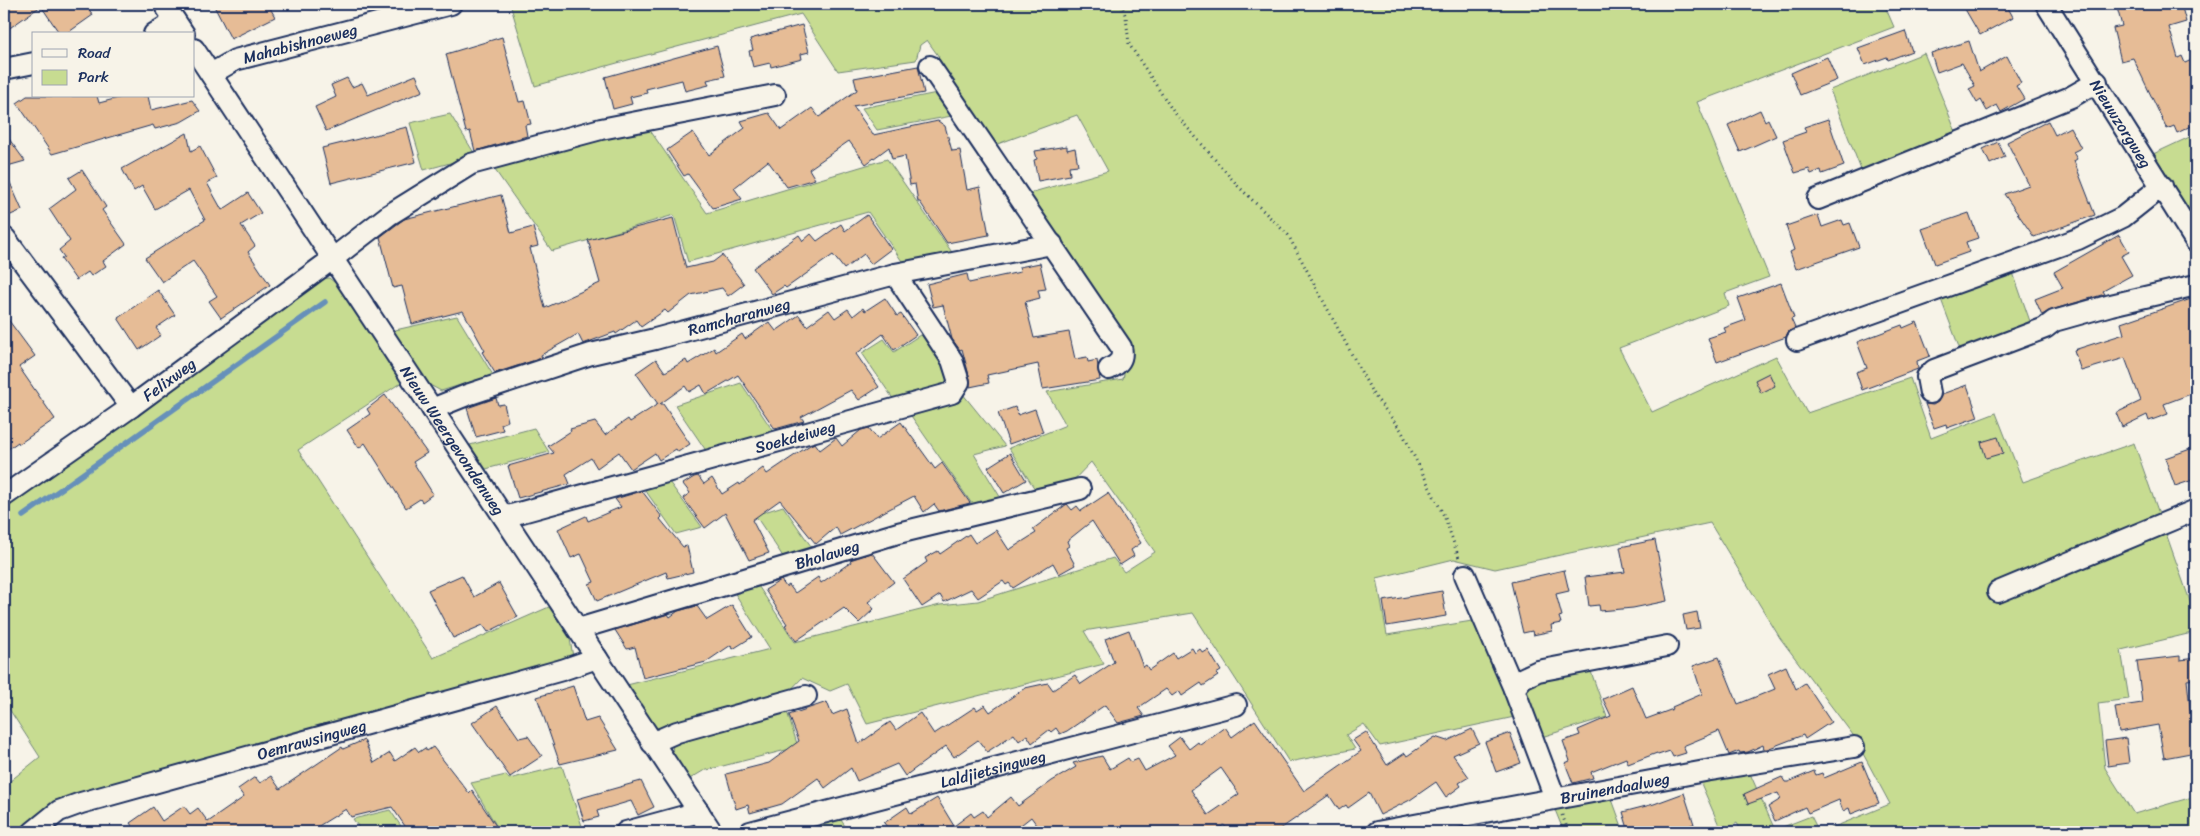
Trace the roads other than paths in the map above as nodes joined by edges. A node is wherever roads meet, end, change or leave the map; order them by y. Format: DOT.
graph roads {
  1 [pos="164,4"];
  2 [pos="451,4"];
  3 [pos="2046,4"];
  4 [pos="179,27"];
  5 [pos="161,32"];
  6 [pos="195,50"];
  7 [pos="32,62"];
  8 [pos="930,66"];
  9 [pos="4,69"];
  10 [pos="211,74"];
  11 [pos="2096,82"];
  12 [pos="775,95"];
  13 [pos="2162,186"];
  14 [pos="1818,199"];
  15 [pos="5,238"];
  16 [pos="2196,242"];
  17 [pos="1052,244"];
  18 [pos="331,260"];
  19 [pos="895,274"];
  20 [pos="2196,285"];
  21 [pos="1797,340"];
  22 [pos="1109,369"];
  23 [pos="1930,393"];
  24 [pos="131,407"];
  25 [pos="432,409"];
  26 [pos="1080,489"];
  27 [pos="4,496"];
  28 [pos="2196,510"];
  29 [pos="504,517"];
  30 [pos="1465,575"];
  31 [pos="1998,592"];
  32 [pos="578,629"];
  33 [pos="1667,646"];
  34 [pos="597,658"];
  35 [pos="1514,689"];
  36 [pos="806,696"];
  37 [pos="1236,705"];
  38 [pos="652,743"];
  39 [pos="1854,747"];
  40 [pos="1555,798"];
  41 [pos="699,812"];
  42 [pos="34,832"];
  43 [pos="626,832"];
  44 [pos="712,832"];
  45 [pos="750,832"];
  46 [pos="1376,832"];
  1 -- 4 [label="street"];
  2 -- 10 [label="street, Mahabishnoeweg"];
  3 -- 11 [label="street, Nieuwzorgweg"];
  4 -- 5 [label="street"];
  6 -- 10 [label="street, Nieuw Weergevondenweg"];
  7 -- 9 [label="street"];
  8 -- 17 [label="street"];
  10 -- 18 [label="street, Nieuw Weergevondenweg"];
  11 -- 13 [label="street, Nieuwzorgweg"];
  11 -- 14 [label="street"];
  12 -- 18 [label="street, Felixweg"];
  13 -- 16 [label="street, Nieuwzorgweg"];
  13 -- 21 [label="street"];
  15 -- 24 [label="street"];
  17 -- 19 [label="street, Ramcharanweg"];
  17 -- 22 [label="street"];
  18 -- 24 [label="street, Felixweg"];
  18 -- 25 [label="street, Nieuw Weergevondenweg"];
  19 -- 25 [label="street, Ramcharanweg"];
  19 -- 29 [label="street, Soekdeiweg"];
  20 -- 23 [label="street"];
  24 -- 27 [label="street, Felixweg"];
  25 -- 29 [label="street, Nieuw Weergevondenweg"];
  26 -- 32 [label="street, Bholaweg"];
  28 -- 31 [label="street"];
  29 -- 32 [label="street, Nieuw Weergevondenweg"];
  30 -- 35 [label="street"];
  32 -- 34 [label="street, Nieuw Weergevondenweg"];
  33 -- 35 [label="street"];
  34 -- 38 [label="street, Nieuw Weergevondenweg"];
  34 -- 42 [label="street, Oemrawsingweg"];
  35 -- 40 [label="street"];
  36 -- 38 [label="street"];
  37 -- 45 [label="street, Laldjietsingweg"];
  38 -- 41 [label="street, Nieuw Weergevondenweg"];
  39 -- 40 [label="street, Bruinendaalweg"];
  40 -- 46 [label="street, Bruinendaalweg"];
  41 -- 43 [label="street"];
  41 -- 44 [label="street, Nieuw Weergevondenweg"];
}
